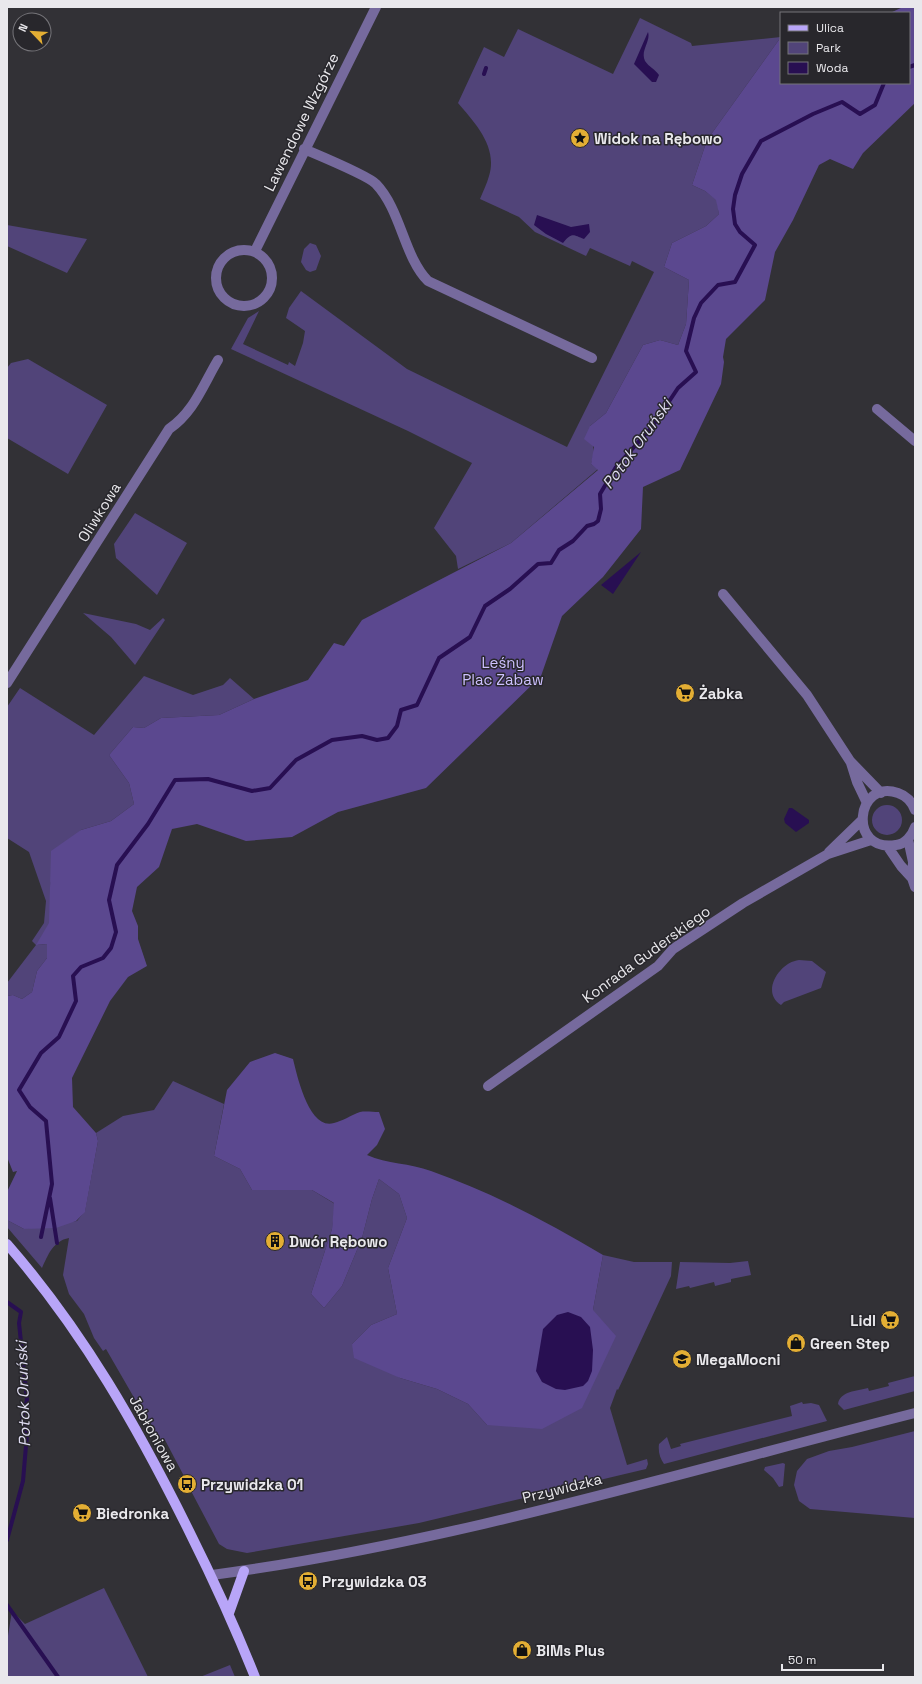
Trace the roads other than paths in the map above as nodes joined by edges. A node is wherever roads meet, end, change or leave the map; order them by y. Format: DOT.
graph roads {
  1 [pos="376,7"];
  2 [pos="304,149"];
  3 [pos="255,251"];
  4 [pos="592,358"];
  5 [pos="218,360"];
  6 [pos="877,409"];
  7 [pos="915,441"];
  8 [pos="723,594"];
  9 [pos="7,683"];
  10 [pos="850,761"];
  11 [pos="881,793"];
  12 [pos="910,796"];
  13 [pos="867,803"];
  14 [pos="915,810"];
  15 [pos="862,820"];
  16 [pos="915,827"];
  17 [pos="908,839"];
  18 [pos="871,840"];
  19 [pos="888,846"];
  20 [pos="828,854"];
  21 [pos="913,883"];
  22 [pos="488,1086"];
  23 [pos="7,1244"];
  24 [pos="915,1413"];
  25 [pos="244,1571"];
  26 [pos="212,1575"];
  27 [pos="229,1613"];
  28 [pos="255,1677"];
  1 -- 2 [label="street, Lawendowe Wzgórze"];
  2 -- 3 [label="street, Lawendowe Wzgórze"];
  2 -- 4 [label="street"];
  3 -- 3 [label="street"];
  5 -- 9 [label="street, Oliwkowa"];
  6 -- 7 [label="street"];
  8 -- 10 [label="street"];
  10 -- 11 [label="street"];
  10 -- 13 [label="street"];
  11 -- 12 [label="street"];
  11 -- 13 [label="street"];
  12 -- 14 [label="street"];
  13 -- 15 [label="street"];
  15 -- 18 [label="street"];
  15 -- 20 [label="street, Konrada Guderskiego"];
  16 -- 17 [label="street"];
  17 -- 19 [label="street"];
  17 -- 21 [label="street"];
  18 -- 19 [label="street"];
  18 -- 20 [label="street, Konrada Guderskiego"];
  19 -- 21 [label="street"];
  20 -- 22 [label="street, Konrada Guderskiego"];
  23 -- 26 [label="main road, Jabłoniowa"];
  24 -- 25 [label="street, Przywidzka"];
  25 -- 26 [label="street, Przywidzka"];
  25 -- 27 [label="main road"];
  26 -- 27 [label="main road, Jabłoniowa"];
  27 -- 28 [label="main road, Jabłoniowa"];
}
